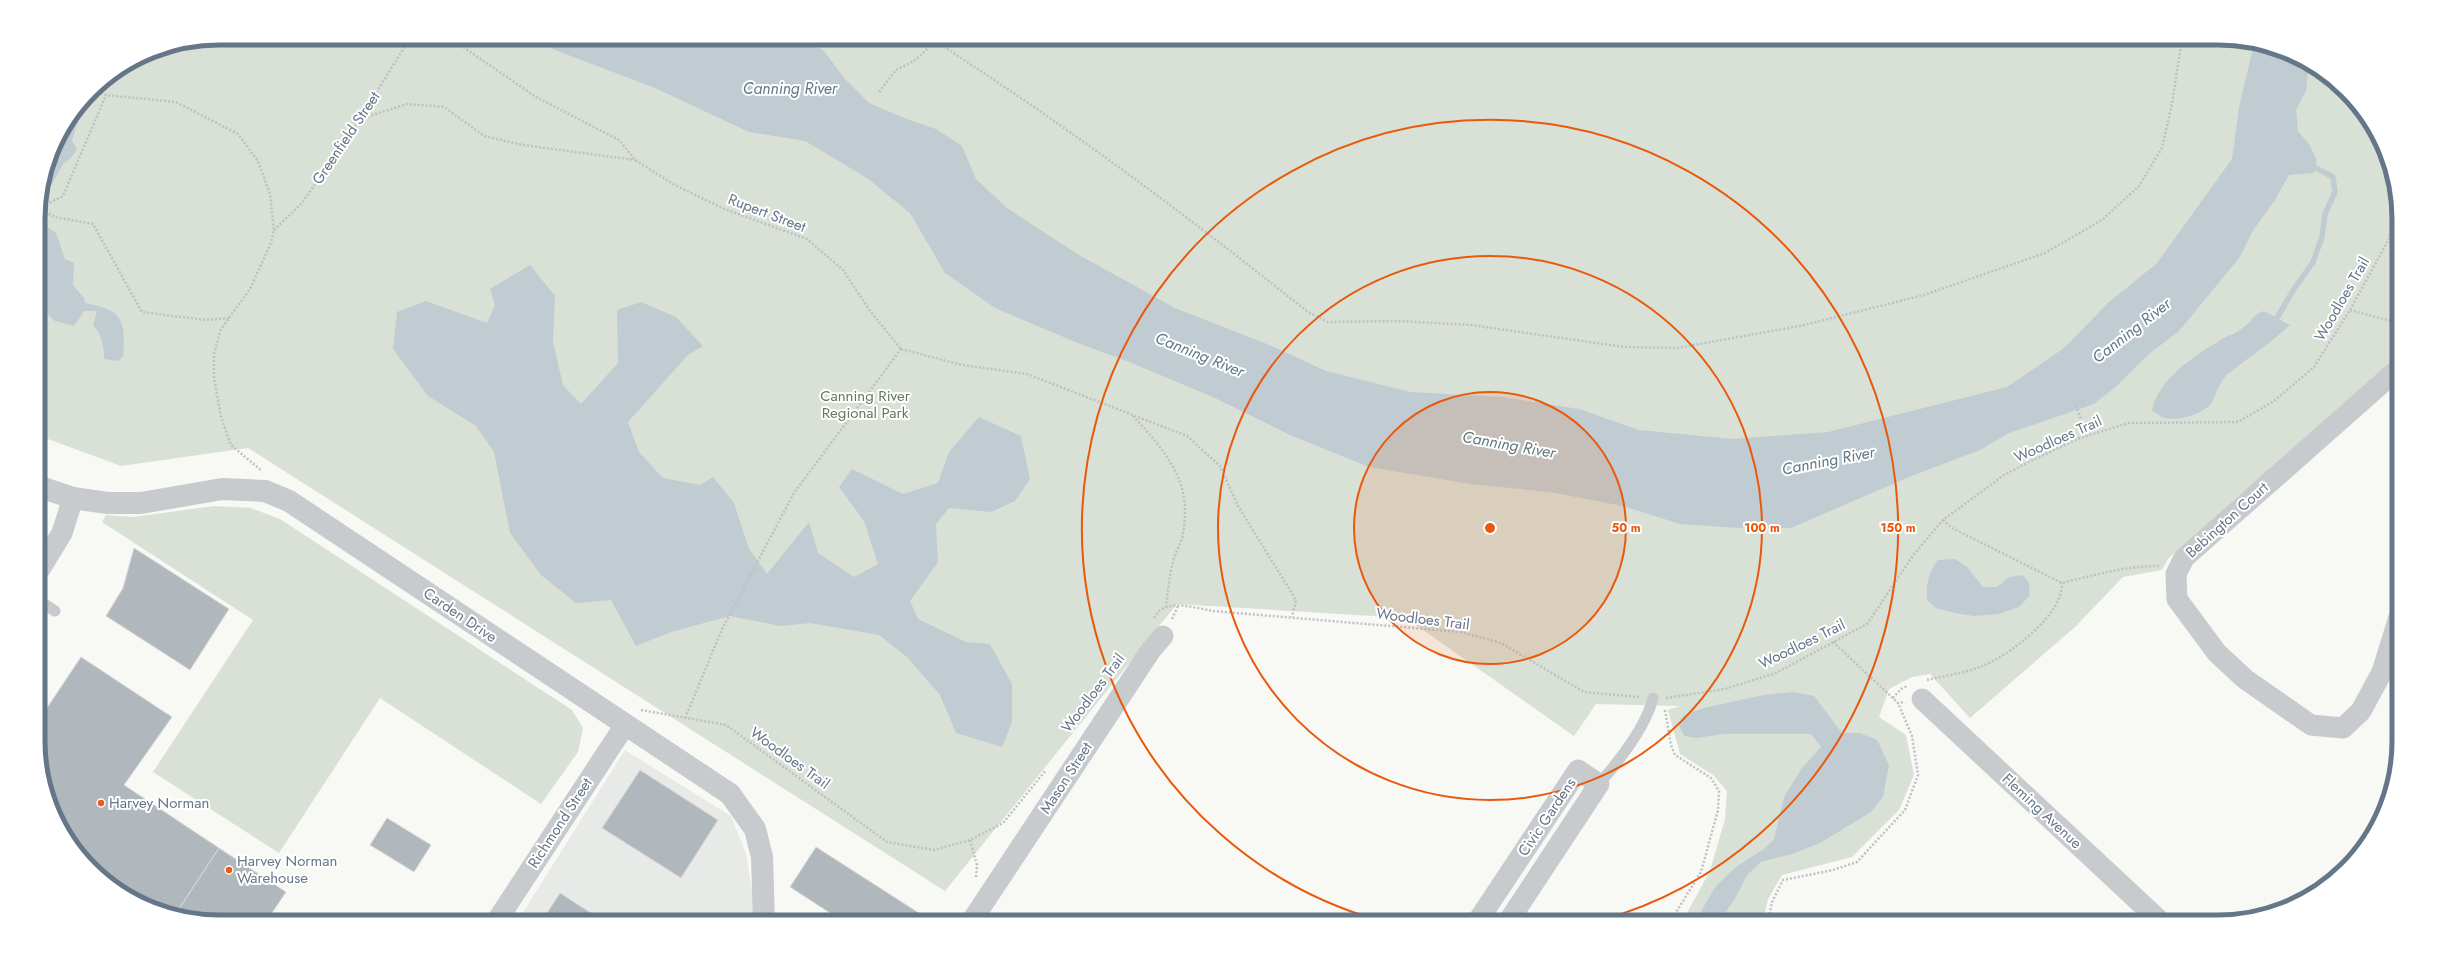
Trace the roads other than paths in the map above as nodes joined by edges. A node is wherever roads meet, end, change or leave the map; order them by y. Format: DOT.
graph roads {
  1 [pos="2392,374"];
  2 [pos="45,489"];
  3 [pos="73,498"];
  4 [pos="45,561"];
  5 [pos="45,605"];
  6 [pos="55,611"];
  7 [pos="1157,630"];
  8 [pos="2392,640"];
  9 [pos="1919,688"];
  10 [pos="1658,698"];
  11 [pos="630,716"];
  12 [pos="1599,784"];
  13 [pos="501,915"];
  14 [pos="764,915"];
  15 [pos="976,915"];
  16 [pos="1482,915"];
  17 [pos="1513,915"];
  18 [pos="2154,915"];
  1 -- 8 [label="street, Bebington Court"];
  2 -- 3 [label="street, Carden Drive"];
  3 -- 4 [label="street"];
  3 -- 11 [label="street, Carden Drive"];
  5 -- 6 [label="lane"];
  7 -- 15 [label="street, Mason Street"];
  9 -- 18 [label="street, Fleming Avenue"];
  10 -- 12 [label="lane"];
  11 -- 13 [label="street, Richmond Street"];
  11 -- 14 [label="street, Carden Drive"];
  12 -- 16 [label="street, Civic Gardens"];
  12 -- 17 [label="street, Civic Gardens"];
}
